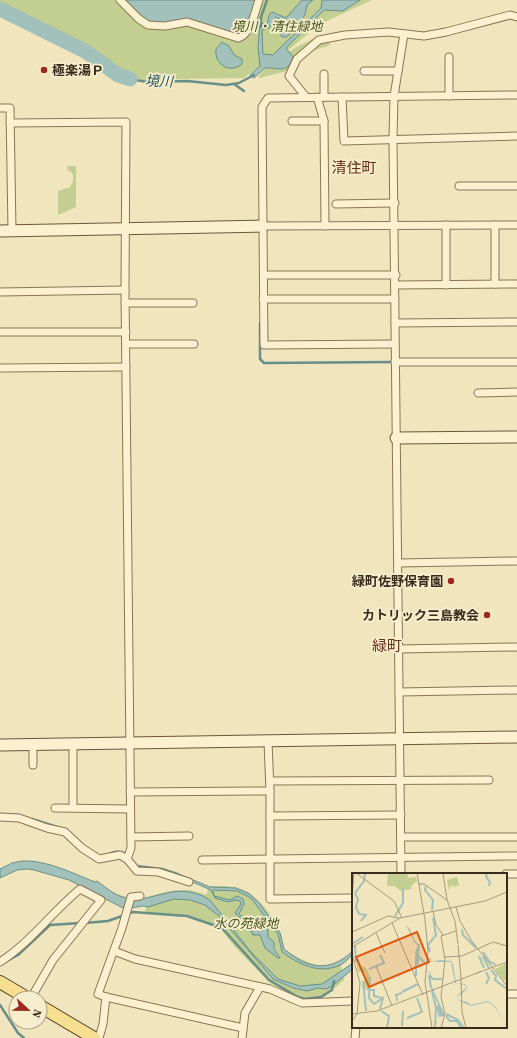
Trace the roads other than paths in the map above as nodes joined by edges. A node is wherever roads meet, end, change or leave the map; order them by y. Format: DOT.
graph roads {
  1 [pos="120,0"];
  2 [pos="259,0"];
  3 [pos="517,17"];
  4 [pos="404,34"];
  5 [pos="449,57"];
  6 [pos="364,71"];
  7 [pos="398,71"];
  8 [pos="324,74"];
  9 [pos="517,95"];
  10 [pos="394,96"];
  11 [pos="449,96"];
  12 [pos="306,97"];
  13 [pos="320,97"];
  14 [pos="342,97"];
  15 [pos="0,108"];
  16 [pos="292,121"];
  17 [pos="324,121"];
  18 [pos="10,122"];
  19 [pos="517,136"];
  20 [pos="393,139"];
  21 [pos="459,186"];
  22 [pos="517,186"];
  23 [pos="395,203"];
  24 [pos="336,204"];
  25 [pos="446,225"];
  26 [pos="517,225"];
  27 [pos="263,226"];
  28 [pos="325,226"];
  29 [pos="395,226"];
  30 [pos="495,226"];
  31 [pos="126,229"];
  32 [pos="12,231"];
  33 [pos="0,232"];
  34 [pos="264,275"];
  35 [pos="396,275"];
  36 [pos="495,284"];
  37 [pos="517,284"];
  38 [pos="396,285"];
  39 [pos="446,285"];
  40 [pos="125,290"];
  41 [pos="0,292"];
  42 [pos="263,298"];
  43 [pos="396,299"];
  44 [pos="125,303"];
  45 [pos="194,303"];
  46 [pos="517,322"];
  47 [pos="395,323"];
  48 [pos="0,332"];
  49 [pos="126,332"];
  50 [pos="126,344"];
  51 [pos="194,344"];
  52 [pos="395,344"];
  53 [pos="395,362"];
  54 [pos="517,362"];
  55 [pos="126,367"];
  56 [pos="0,368"];
  57 [pos="517,392"];
  58 [pos="478,393"];
  59 [pos="517,437"];
  60 [pos="396,438"];
  61 [pos="517,561"];
  62 [pos="398,563"];
  63 [pos="517,648"];
  64 [pos="398,649"];
  65 [pos="517,690"];
  66 [pos="399,692"];
  67 [pos="517,737"];
  68 [pos="400,739"];
  69 [pos="268,741"];
  70 [pos="130,743"];
  71 [pos="33,744"];
  72 [pos="73,744"];
  73 [pos="0,745"];
  74 [pos="33,765"];
  75 [pos="489,780"];
  76 [pos="270,781"];
  77 [pos="400,781"];
  78 [pos="270,791"];
  79 [pos="130,792"];
  80 [pos="56,808"];
  81 [pos="73,808"];
  82 [pos="130,809"];
  83 [pos="401,815"];
  84 [pos="270,816"];
  85 [pos="0,817"];
  86 [pos="189,836"];
  87 [pos="131,837"];
  88 [pos="401,837"];
  89 [pos="517,837"];
  90 [pos="517,856"];
  91 [pos="401,857"];
  92 [pos="127,859"];
  93 [pos="269,859"];
  94 [pos="202,860"];
  95 [pos="401,873"];
  96 [pos="189,882"];
  97 [pos="140,896"];
  98 [pos="352,898"];
  99 [pos="114,951"];
  100 [pos="0,962"];
  101 [pos="0,982"];
  102 [pos="260,987"];
  103 [pos="14,990"];
  104 [pos="36,990"];
  105 [pos="106,997"];
  106 [pos="352,1001"];
  107 [pos="48,1011"];
  108 [pos="243,1028"];
  109 [pos="356,1028"];
  110 [pos="94,1038"];
  111 [pos="99,1038"];
  112 [pos="242,1038"];
  113 [pos="355,1038"];
  1 -- 2 [label="street"];
  3 -- 4 [label="street"];
  4 -- 7 [label="street"];
  4 -- 12 [label="street"];
  5 -- 11 [label="street"];
  6 -- 7 [label="street"];
  7 -- 10 [label="street"];
  8 -- 13 [label="street"];
  9 -- 11 [label="street"];
  10 -- 11 [label="street"];
  10 -- 14 [label="street"];
  10 -- 20 [label="street"];
  12 -- 13 [label="street"];
  12 -- 27 [label="street"];
  13 -- 14 [label="street"];
  13 -- 17 [label="street"];
  14 -- 20 [label="street"];
  15 -- 18 [label="street"];
  16 -- 17 [label="street"];
  17 -- 28 [label="street"];
  18 -- 31 [label="street"];
  18 -- 32 [label="street"];
  19 -- 20 [label="street"];
  20 -- 23 [label="street"];
  21 -- 22 [label="street"];
  23 -- 24 [label="street"];
  23 -- 29 [label="street"];
  25 -- 29 [label="street"];
  25 -- 30 [label="street"];
  25 -- 39 [label="street"];
  26 -- 30 [label="street"];
  27 -- 28 [label="street"];
  27 -- 31 [label="street"];
  27 -- 34 [label="street"];
  28 -- 29 [label="street"];
  29 -- 35 [label="street"];
  30 -- 36 [label="street"];
  31 -- 32 [label="street"];
  31 -- 40 [label="street"];
  32 -- 33 [label="street"];
  34 -- 35 [label="street"];
  34 -- 42 [label="street"];
  35 -- 38 [label="street"];
  36 -- 37 [label="street"];
  36 -- 39 [label="street"];
  38 -- 39 [label="street"];
  38 -- 43 [label="street"];
  40 -- 41 [label="street"];
  40 -- 44 [label="street"];
  42 -- 43 [label="street"];
  42 -- 52 [label="street"];
  43 -- 47 [label="street"];
  44 -- 45 [label="street"];
  44 -- 49 [label="street"];
  46 -- 47 [label="street"];
  47 -- 52 [label="street"];
  48 -- 49 [label="street"];
  49 -- 50 [label="street"];
  50 -- 51 [label="street"];
  50 -- 55 [label="street"];
  52 -- 53 [label="street"];
  53 -- 54 [label="street"];
  53 -- 60 [label="street"];
  55 -- 56 [label="street"];
  55 -- 70 [label="street"];
  57 -- 58 [label="street"];
  59 -- 60 [label="street"];
  60 -- 62 [label="street"];
  61 -- 62 [label="street"];
  62 -- 64 [label="street"];
  63 -- 64 [label="street"];
  64 -- 66 [label="street"];
  65 -- 66 [label="street"];
  66 -- 68 [label="street"];
  67 -- 68 [label="street"];
  68 -- 69 [label="street"];
  68 -- 77 [label="street"];
  69 -- 70 [label="street"];
  69 -- 76 [label="street"];
  70 -- 72 [label="street"];
  70 -- 79 [label="street"];
  71 -- 72 [label="street"];
  71 -- 73 [label="street"];
  71 -- 74 [label="street"];
  72 -- 81 [label="street"];
  75 -- 77 [label="street"];
  76 -- 77 [label="street"];
  76 -- 78 [label="street"];
  77 -- 83 [label="street"];
  78 -- 79 [label="street"];
  78 -- 84 [label="street"];
  79 -- 82 [label="street"];
  80 -- 81 [label="street"];
  81 -- 82 [label="street"];
  82 -- 87 [label="street"];
  83 -- 84 [label="street"];
  83 -- 88 [label="street"];
  84 -- 93 [label="street"];
  85 -- 92 [label="street"];
  86 -- 87 [label="street"];
  87 -- 92 [label="street"];
  88 -- 89 [label="street"];
  88 -- 91 [label="street"];
  90 -- 91 [label="street"];
  91 -- 93 [label="street"];
  91 -- 95 [label="street"];
  92 -- 96 [label="street"];
  93 -- 94 [label="street"];
  93 -- 98 [label="street"];
  97 -- 99 [label="street"];
  99 -- 102 [label="street"];
  99 -- 105 [label="street"];
  100 -- 104 [label="street"];
  101 -- 103 [label="main road"];
  102 -- 106 [label="street"];
  102 -- 108 [label="street"];
  105 -- 108 [label="street"];
  105 -- 111 [label="street"];
  107 -- 110 [label="main road"];
  108 -- 112 [label="street"];
  109 -- 113 [label="street"];
}
